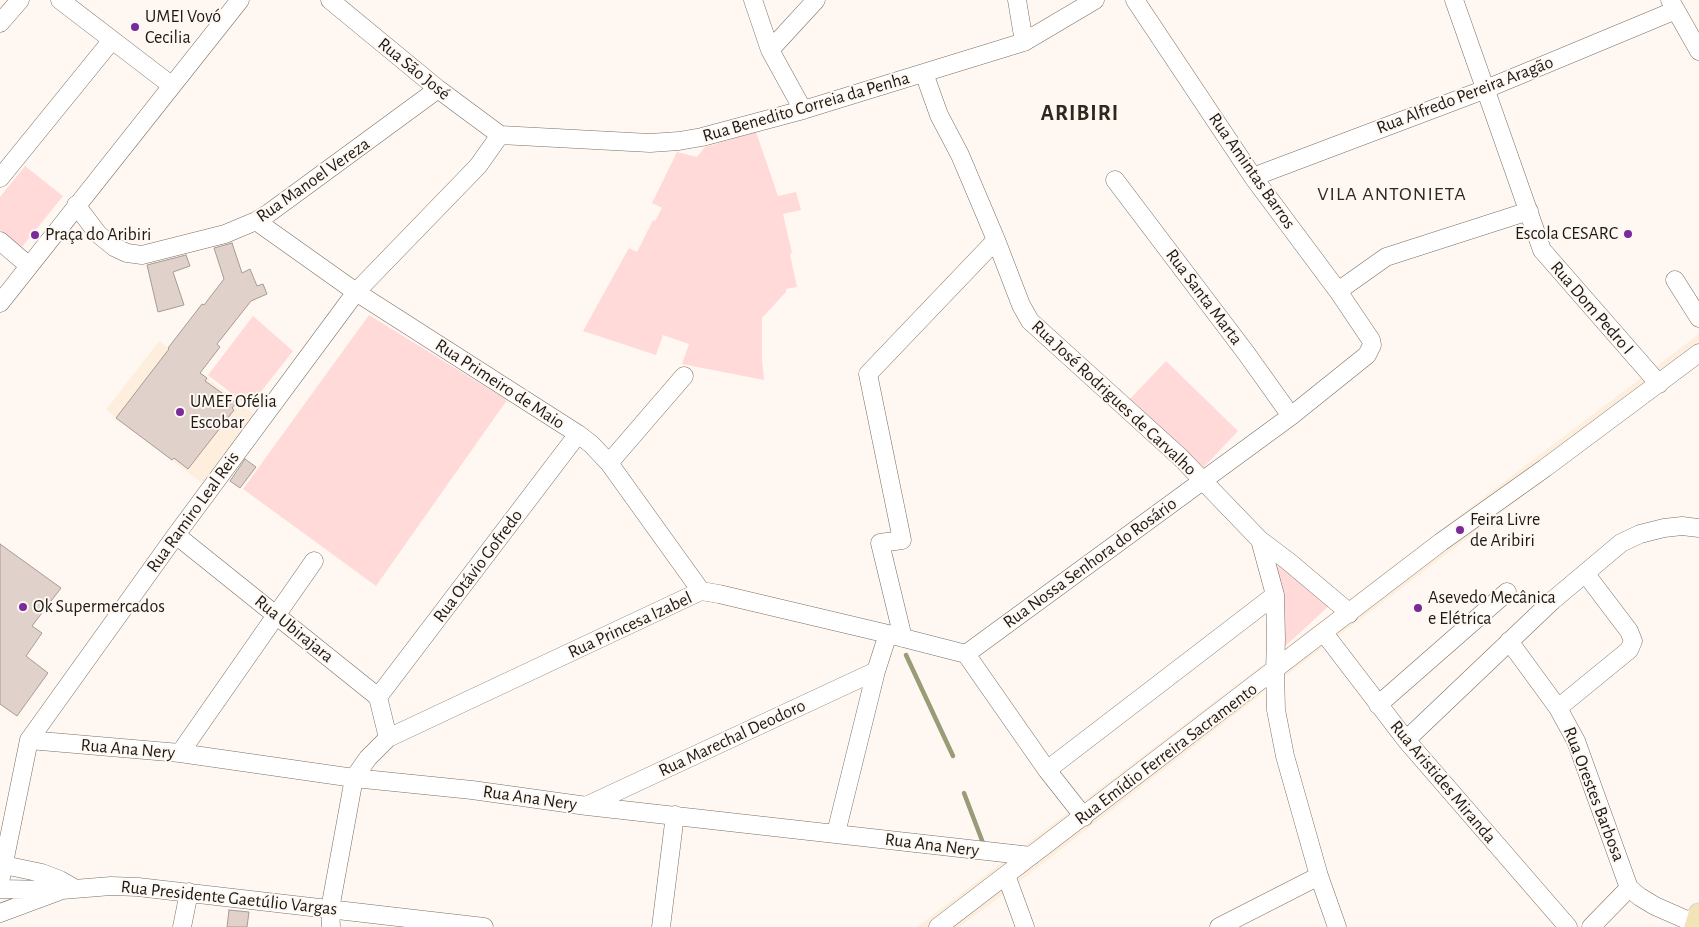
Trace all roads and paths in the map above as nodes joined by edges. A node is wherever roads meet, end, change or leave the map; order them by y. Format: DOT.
graph roads {
  1 [pos="20,0"];
  2 [pos="60,0"];
  3 [pos="240,0"];
  4 [pos="330,0"];
  5 [pos="753,0"];
  6 [pos="816,0"];
  7 [pos="1018,0"];
  8 [pos="1096,0"];
  9 [pos="1135,0"];
  10 [pos="1454,0"];
  11 [pos="1673,5"];
  12 [pos="0,23"];
  13 [pos="112,40"];
  14 [pos="1024,42"];
  15 [pos="770,50"];
  16 [pos="1699,51"];
  17 [pos="924,73"];
  18 [pos="171,86"];
  19 [pos="1486,88"];
  20 [pos="438,89"];
  21 [pos="803,110"];
  22 [pos="500,135"];
  23 [pos="1253,177"];
  24 [pos="0,178"];
  25 [pos="1115,180"];
  26 [pos="76,205"];
  27 [pos="1529,211"];
  28 [pos="256,221"];
  29 [pos="996,240"];
  30 [pos="0,241"];
  31 [pos="29,266"];
  32 [pos="1675,280"];
  33 [pos="356,292"];
  34 [pos="1338,292"];
  35 [pos="0,303"];
  36 [pos="1699,318"];
  37 [pos="1371,340"];
  38 [pos="1699,353"];
  39 [pos="684,376"];
  40 [pos="1659,384"];
  41 [pos="1291,416"];
  42 [pos="578,434"];
  43 [pos="609,463"];
  44 [pos="1203,480"];
  45 [pos="1699,528"];
  46 [pos="176,535"];
  47 [pos="1260,540"];
  48 [pos="314,561"];
  49 [pos="1288,561"];
  50 [pos="1269,573"];
  51 [pos="1585,573"];
  52 [pos="701,592"];
  53 [pos="1507,592"];
  54 [pos="1275,596"];
  55 [pos="276,614"];
  56 [pos="1349,614"];
  57 [pos="1324,633"];
  58 [pos="895,636"];
  59 [pos="1509,641"];
  60 [pos="966,654"];
  61 [pos="876,671"];
  62 [pos="1274,671"];
  63 [pos="378,697"];
  64 [pos="1378,705"];
  65 [pos="1558,708"];
  66 [pos="388,738"];
  67 [pos="29,740"];
  68 [pos="1406,740"];
  69 [pos="180,753"];
  70 [pos="1047,770"];
  71 [pos="354,778"];
  72 [pos="587,806"];
  73 [pos="675,815"];
  74 [pos="1084,817"];
  75 [pos="836,833"];
  76 [pos="1031,856"];
  77 [pos="2,874"];
  78 [pos="1006,875"];
  79 [pos="1319,876"];
  80 [pos="92,888"];
  81 [pos="1630,888"];
  82 [pos="0,889"];
  83 [pos="68,889"];
  84 [pos="189,892"];
  85 [pos="0,893"];
  86 [pos="330,909"];
  87 [pos="2,917"];
  88 [pos="1697,922"];
  89 [pos="182,927"];
  90 [pos="331,927"];
  91 [pos="484,927"];
  92 [pos="660,927"];
  93 [pos="938,927"];
  94 [pos="1025,927"];
  95 [pos="1219,927"];
  96 [pos="1337,927"];
  97 [pos="1568,927"];
  98 [pos="1591,927"];
  1 -- 12 [label="street"];
  2 -- 13 [label="street"];
  3 -- 18 [label="street"];
  4 -- 20 [label="street, Rua São José"];
  5 -- 15 [label="street"];
  6 -- 15 [label="street"];
  7 -- 14 [label="street"];
  8 -- 14 [label="street, Rua Benedito Correia da Penha"];
  9 -- 23 [label="street, Rua Amintas Barros"];
  10 -- 19 [label="street, Rua Dom Pedro I"];
  11 -- 16 [label="street"];
  11 -- 19 [label="street, Rua Alfredo Pereira Aragão"];
  13 -- 18 [label="street"];
  13 -- 24 [label="street"];
  14 -- 17 [label="street, Rua Benedito Correia da Penha"];
  15 -- 21 [label="street"];
  17 -- 21 [label="street, Rua Benedito Correia da Penha"];
  17 -- 29 [label="street, Rua José Rodrigues de Carvalho"];
  18 -- 26 [label="street"];
  19 -- 23 [label="street, Rua Alfredo Pereira Aragão"];
  19 -- 27 [label="street, Rua Dom Pedro I"];
  20 -- 22 [label="street, Rua São José"];
  20 -- 28 [label="street, Rua Manoel Vereza"];
  21 -- 22 [label="street, Rua Benedito Correia da Penha"];
  22 -- 33 [label="street, Rua Ramiro Leal Reis"];
  23 -- 34 [label="street, Rua Amintas Barros"];
  25 -- 41 [label="street, Rua Santa Marta"];
  26 -- 28 [label="street, Rua Manoel Vereza"];
  26 -- 31 [label="street"];
  27 -- 34 [label="street"];
  27 -- 40 [label="street, Rua Dom Pedro I"];
  28 -- 33 [label="street, Rua Primeiro de Maio"];
  29 -- 44 [label="street, Rua José Rodrigues de Carvalho"];
  29 -- 58 [label="street"];
  30 -- 31 [label="street"];
  31 -- 35 [label="street"];
  32 -- 36 [label="street"];
  33 -- 42 [label="street, Rua Primeiro de Maio"];
  33 -- 46 [label="street, Rua Ramiro Leal Reis"];
  34 -- 37 [label="street, Rua Amintas Barros"];
  37 -- 41 [label="street, Rua Nossa Senhora do Rosário"];
  38 -- 40 [label="street, Rua Emídio Ferreira Sacramento"];
  39 -- 43 [label="street"];
  40 -- 56 [label="street, Rua Emídio Ferreira Sacramento"];
  41 -- 44 [label="street, Rua Nossa Senhora do Rosário"];
  42 -- 43 [label="street, Rua Primeiro de Maio"];
  42 -- 63 [label="street, Rua Otávio Gofredo"];
  43 -- 52 [label="street, Rua Primeiro de Maio"];
  44 -- 47 [label="street, Rua José Rodrigues de Carvalho"];
  44 -- 60 [label="street, Rua Nossa Senhora do Rosário"];
  45 -- 51 [label="street"];
  46 -- 55 [label="street, Rua Ubirajara"];
  46 -- 67 [label="street, Rua Ramiro Leal Reis"];
  47 -- 49 [label="street, Rua José Rodrigues de Carvalho"];
  47 -- 50 [label="street, Rua José Rodrigues de Carvalho"];
  48 -- 55 [label="street"];
  49 -- 50 [label="street"];
  49 -- 56 [label="street, Rua José Rodrigues de Carvalho"];
  50 -- 54 [label="street, Rua José Rodrigues de Carvalho"];
  51 -- 59 [label="street"];
  51 -- 65 [label="street"];
  52 -- 58 [label="street, Rua Princesa Izabel"];
  52 -- 66 [label="street, Rua Princesa Izabel"];
  53 -- 64 [label="street"];
  54 -- 62 [label="street, Rua José Rodrigues de Carvalho"];
  54 -- 70 [label="street"];
  55 -- 63 [label="street, Rua Ubirajara"];
  55 -- 69 [label="street"];
  56 -- 57 [label="street, Rua Emídio Ferreira Sacramento"];
  57 -- 62 [label="street, Rua Emídio Ferreira Sacramento"];
  57 -- 64 [label="street, Rua Aristides Miranda"];
  58 -- 60 [label="street, Rua Princesa Izabel"];
  58 -- 61 [label="street"];
  59 -- 65 [label="street, Rua Orestes Barbosa"];
  59 -- 68 [label="street"];
  60 -- 70 [label="street"];
  61 -- 72 [label="street, Rua Marechal Deodoro"];
  61 -- 75 [label="street"];
  62 -- 74 [label="street, Rua Emídio Ferreira Sacramento"];
  62 -- 79 [label="street, Rua José Rodrigues de Carvalho"];
  63 -- 66 [label="street"];
  64 -- 68 [label="street, Rua Aristides Miranda"];
  65 -- 81 [label="street, Rua Orestes Barbosa"];
  66 -- 71 [label="street, Rua Princesa Izabel"];
  67 -- 69 [label="street, Rua Ana Nery"];
  67 -- 77 [label="street, Rua Ramiro Leal Reis"];
  68 -- 97 [label="street, Rua Aristides Miranda"];
  69 -- 71 [label="street, Rua Ana Nery"];
  70 -- 74 [label="street"];
  71 -- 72 [label="street, Rua Ana Nery"];
  71 -- 86 [label="street"];
  72 -- 73 [label="street, Rua Ana Nery"];
  73 -- 75 [label="street, Rua Ana Nery"];
  73 -- 92 [label="street"];
  74 -- 76 [label="street, Rua Emídio Ferreira Sacramento"];
  75 -- 76 [label="street, Rua Ana Nery"];
  76 -- 78 [label="street, Rua Emídio Ferreira Sacramento"];
  77 -- 83 [label="street"];
  78 -- 93 [label="street, Rua Emídio Ferreira Sacramento"];
  78 -- 94 [label="street"];
  79 -- 95 [label="street"];
  79 -- 96 [label="street, Rua José Rodrigues de Carvalho"];
  80 -- 83 [label="street, Rua Presidente Gaetúlio Vargas"];
  80 -- 84 [label="street, Rua Presidente Gaetúlio Vargas"];
  80 -- 87 [label="street, Rua Presidente Gaetúlio Vargas"];
  81 -- 88 [label="street"];
  81 -- 98 [label="street"];
  82 -- 83 [label="street"];
  83 -- 87 [label="street, Rua Presidente Gaetúlio Vargas"];
  84 -- 86 [label="street, Rua Presidente Gaetúlio Vargas"];
  84 -- 89 [label="street"];
  85 -- 87 [label="street"];
  86 -- 90 [label="street"];
  86 -- 91 [label="street, Rua Presidente Gaetúlio Vargas"];
}
